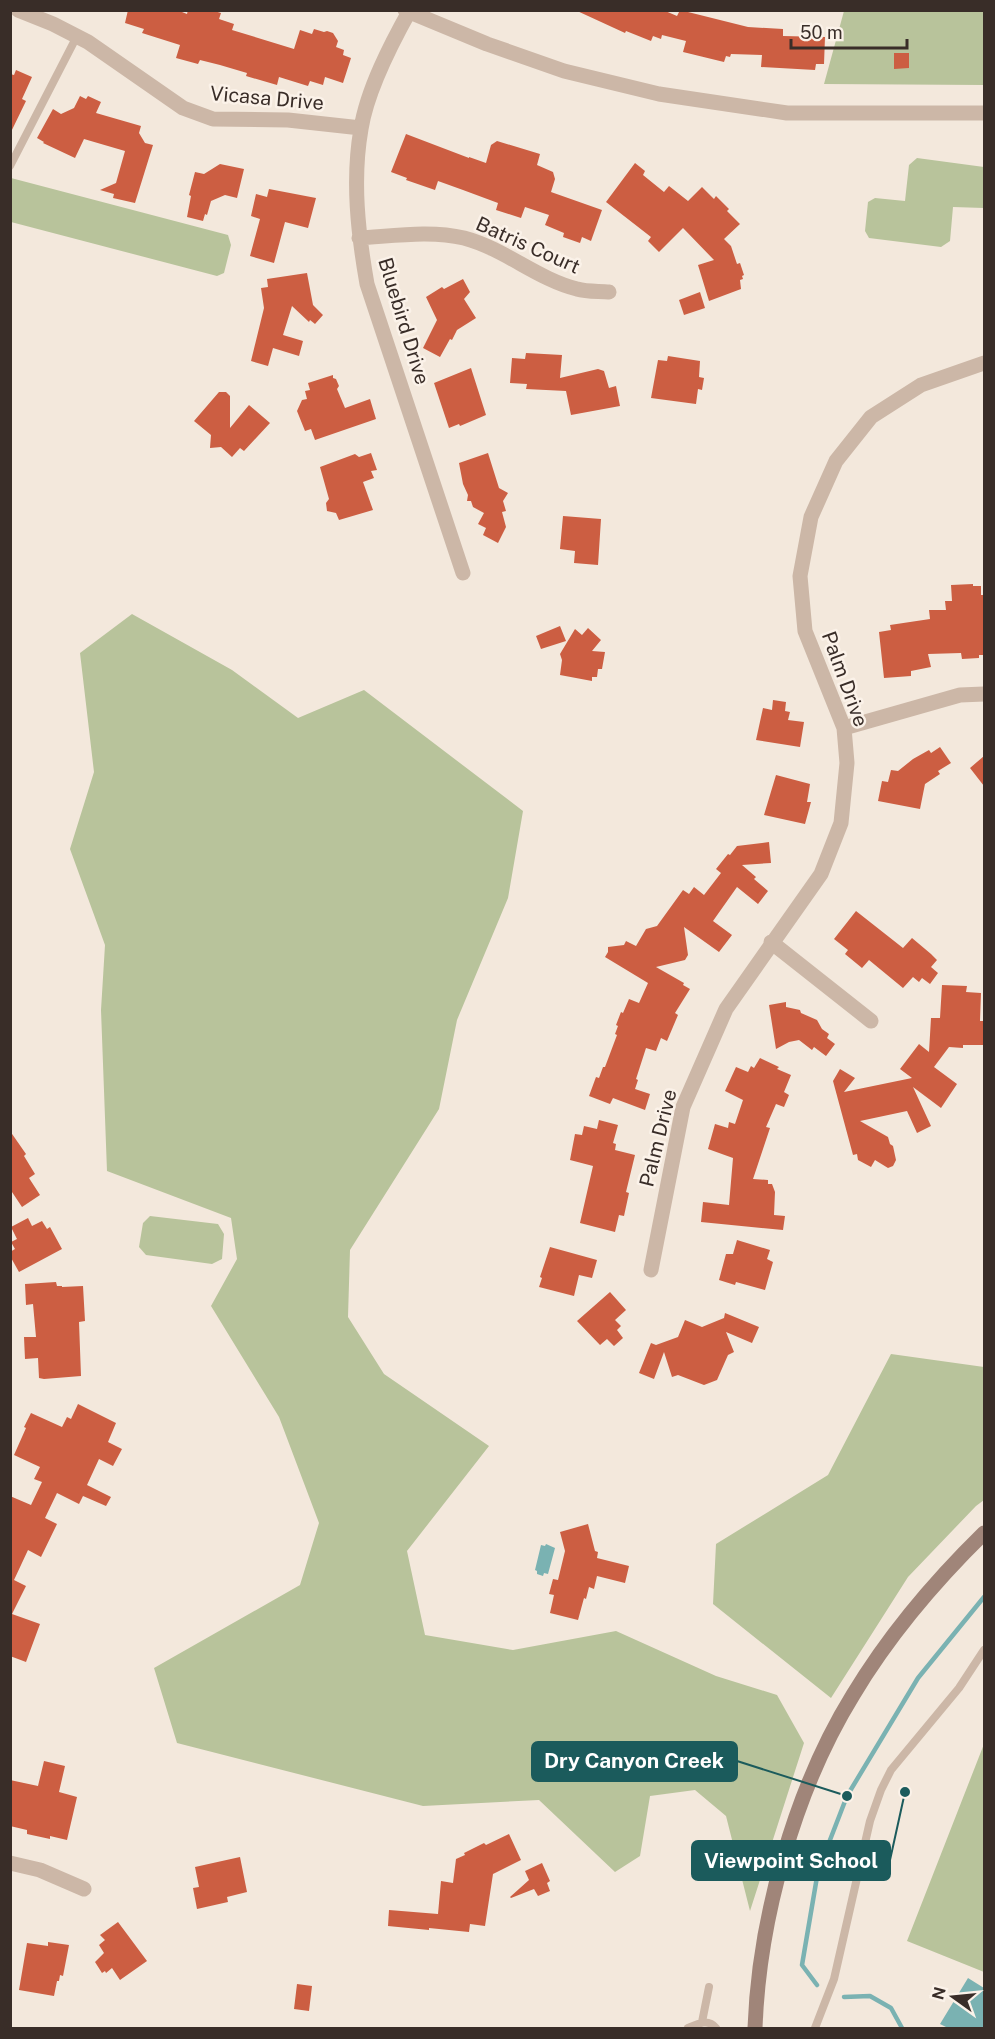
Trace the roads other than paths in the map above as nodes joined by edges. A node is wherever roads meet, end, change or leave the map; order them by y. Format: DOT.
graph roads {
  1 [pos="18,10"];
  2 [pos="408,11"];
  3 [pos="77,36"];
  4 [pos="984,113"];
  5 [pos="361,128"];
  6 [pos="10,166"];
  7 [pos="359,238"];
  8 [pos="609,292"];
  9 [pos="984,363"];
  10 [pos="463,573"];
  11 [pos="984,694"];
  12 [pos="844,728"];
  13 [pos="771,942"];
  14 [pos="871,1021"];
  15 [pos="651,1270"];
  16 [pos="984,1533"];
  17 [pos="984,1650"];
  18 [pos="10,1863"];
  19 [pos="84,1889"];
  20 [pos="709,1987"];
  21 [pos="702,2022"];
  22 [pos="688,2028"];
  23 [pos="716,2028"];
  24 [pos="755,2028"];
  25 [pos="815,2028"];
  1 -- 3 [label="street, Vicasa Drive"];
  2 -- 4 [label="street"];
  2 -- 5 [label="street, Bluebird Drive"];
  3 -- 5 [label="street, Vicasa Drive"];
  3 -- 6 [label="lane"];
  5 -- 7 [label="street, Bluebird Drive"];
  7 -- 8 [label="street, Batris Court"];
  7 -- 10 [label="street, Bluebird Drive"];
  9 -- 12 [label="street, Palm Drive"];
  11 -- 12 [label="street"];
  12 -- 13 [label="street, Palm Drive"];
  13 -- 14 [label="street"];
  13 -- 15 [label="street, Palm Drive"];
  16 -- 24 [label="main road"];
  17 -- 25 [label="lane"];
  18 -- 19 [label="street"];
  20 -- 21 [label="lane"];
  21 -- 22 [label="lane"];
  21 -- 23 [label="lane"];
}
